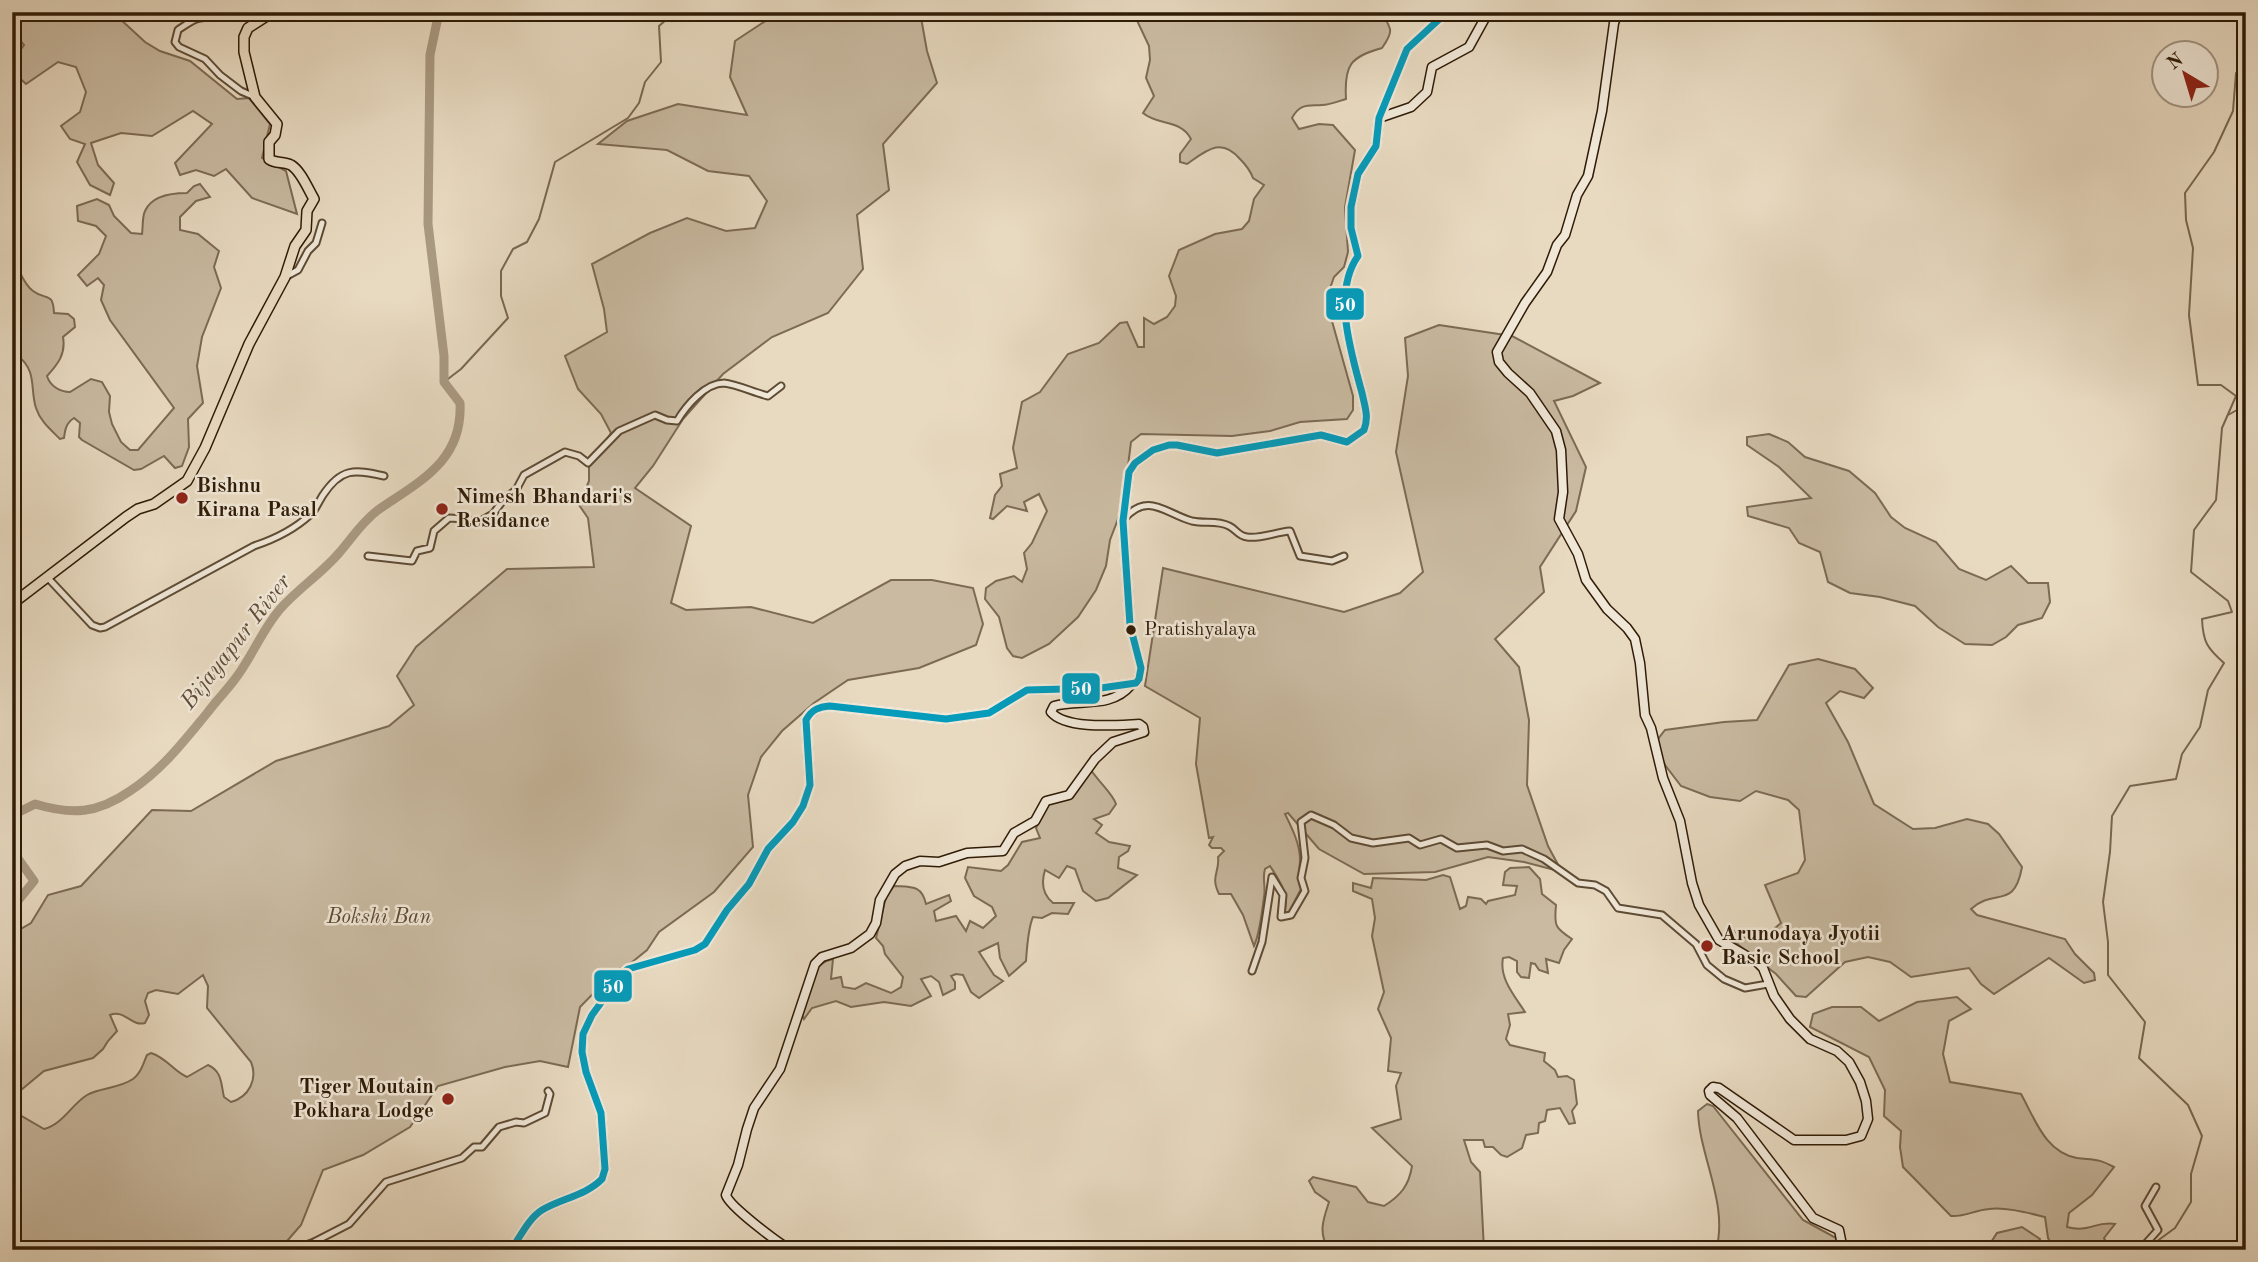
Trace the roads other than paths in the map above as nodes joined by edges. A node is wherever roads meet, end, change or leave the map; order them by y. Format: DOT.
graph roads {
  1 [pos="236,12"];
  2 [pos="273,12"];
  3 [pos="1447,12"];
  4 [pos="1492,12"];
  5 [pos="1618,12"];
  6 [pos="255,97"];
  7 [pos="1379,118"];
  8 [pos="322,223"];
  9 [pos="285,276"];
  10 [pos="781,386"];
  11 [pos="384,476"];
  12 [pos="1123,521"];
  13 [pos="368,556"];
  14 [pos="1344,556"];
  15 [pos="48,578"];
  16 [pos="12,604"];
  17 [pos="1130,685"];
  18 [pos="1252,971"];
  19 [pos="1768,984"];
  20 [pos="548,1091"];
  21 [pos="2156,1187"];
  22 [pos="293,1250"];
  23 [pos="511,1250"];
  24 [pos="791,1250"];
  25 [pos="1843,1250"];
  26 [pos="2140,1250"];
  1 -- 6 [label="street"];
  2 -- 6 [label="main road"];
  3 -- 7 [label="main road"];
  4 -- 7 [label="main road"];
  5 -- 19 [label="main road"];
  6 -- 9 [label="main road"];
  7 -- 12 [label="main road"];
  8 -- 9 [label="street"];
  9 -- 15 [label="main road"];
  10 -- 13 [label="street"];
  11 -- 15 [label="street"];
  12 -- 14 [label="street"];
  12 -- 17 [label="main road"];
  15 -- 16 [label="main road"];
  17 -- 23 [label="main road"];
  17 -- 24 [label="main road"];
  18 -- 19 [label="street"];
  19 -- 25 [label="main road"];
  20 -- 22 [label="street"];
  21 -- 26 [label="street"];
}
